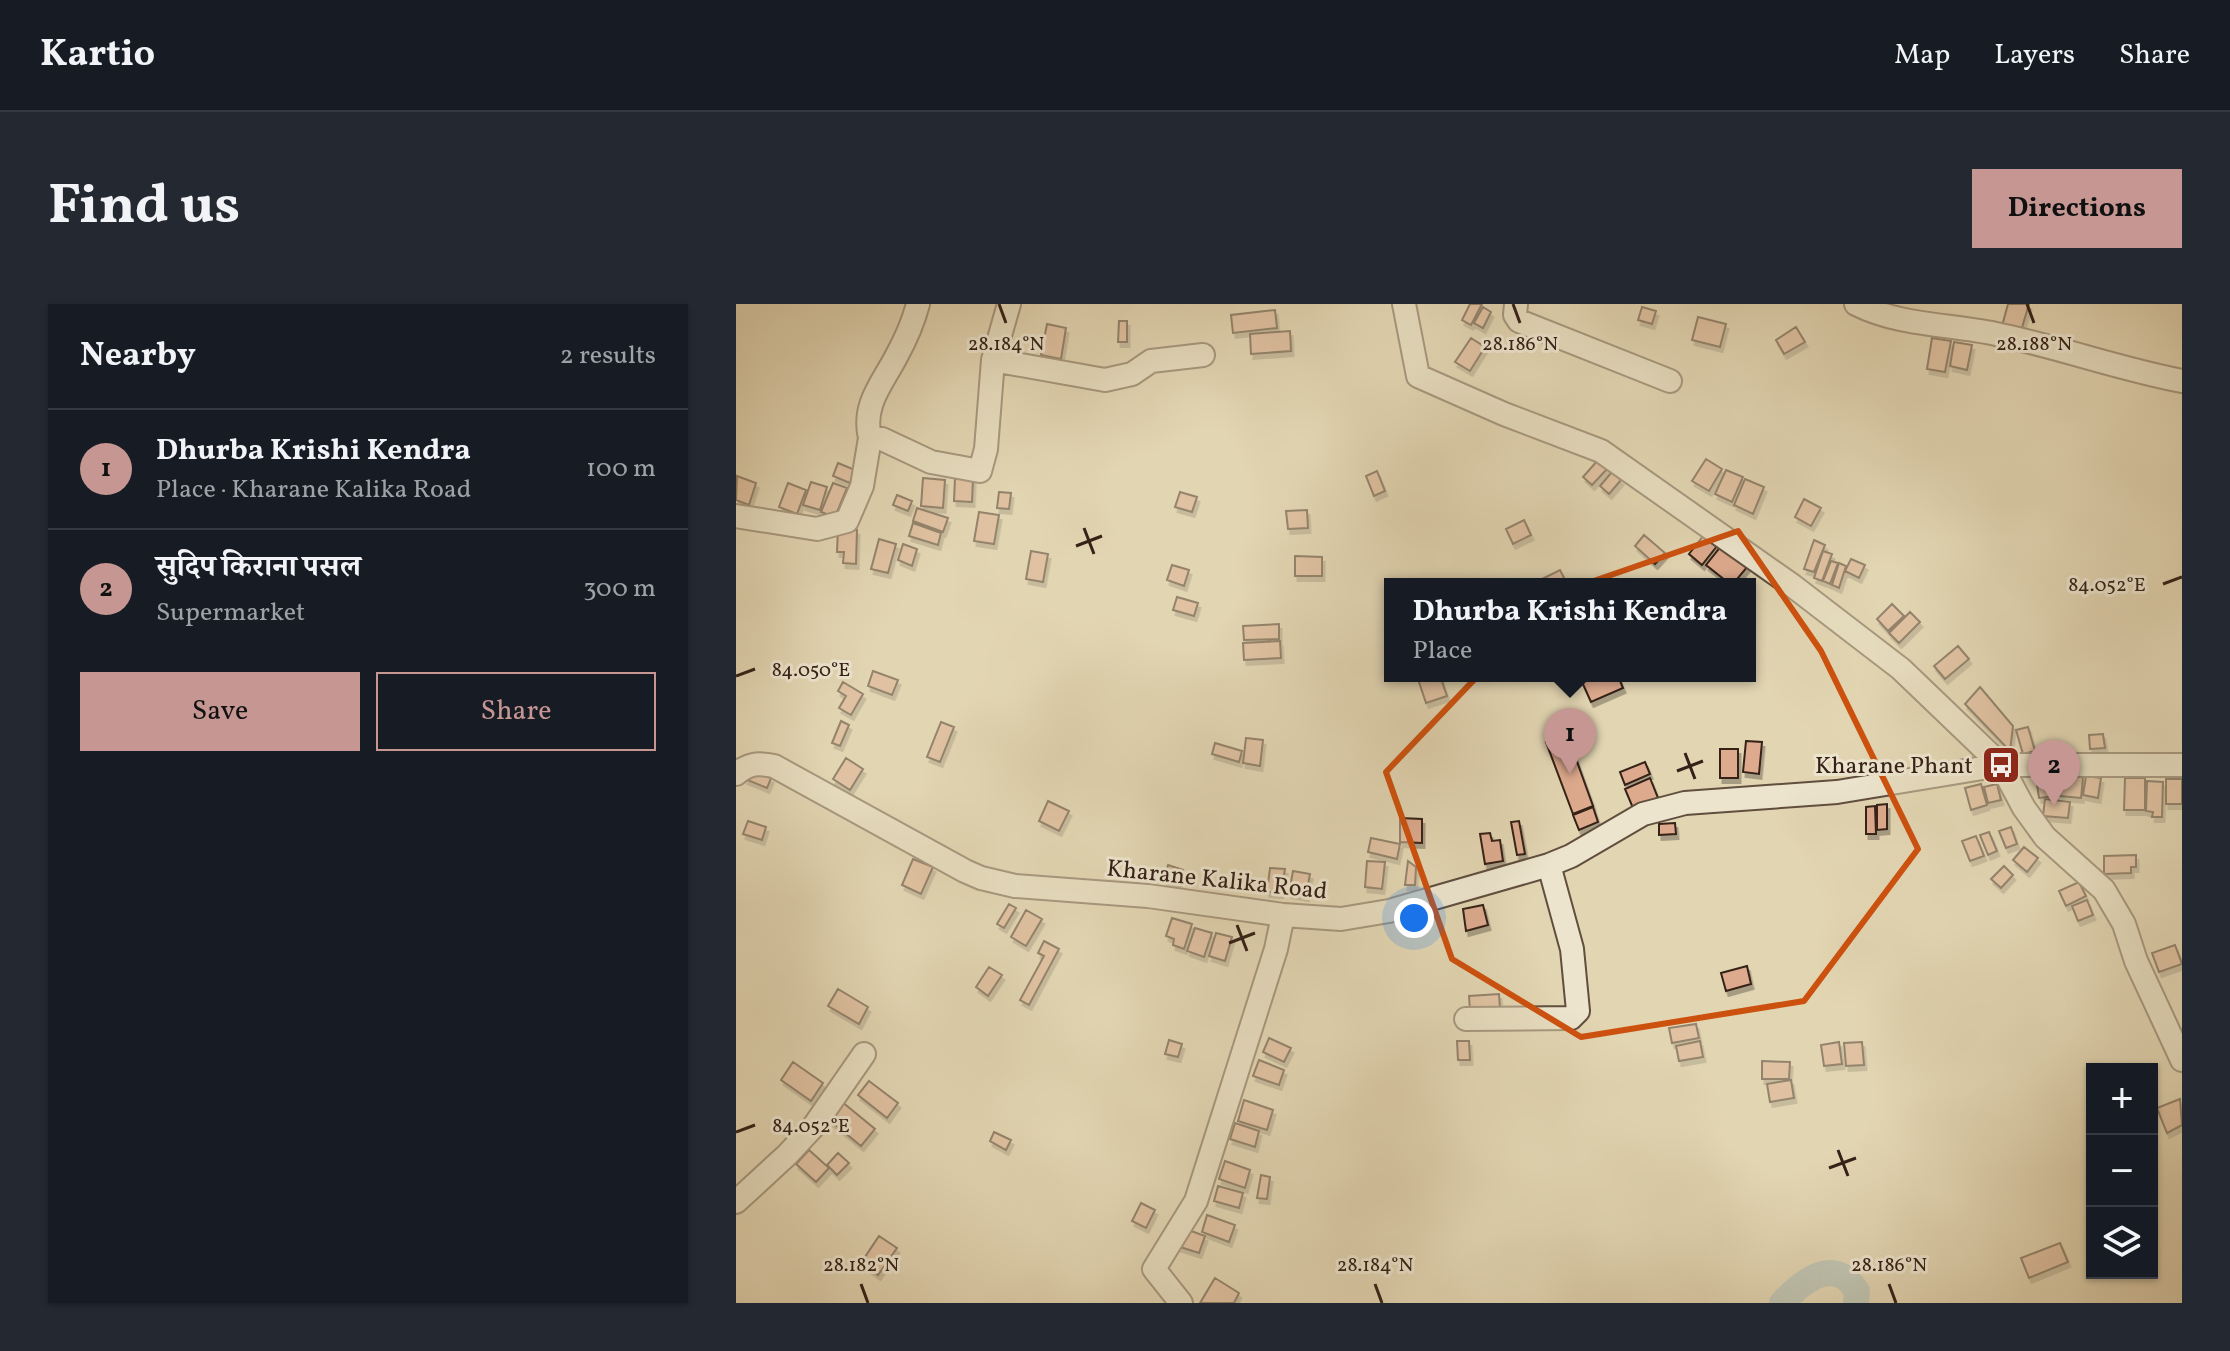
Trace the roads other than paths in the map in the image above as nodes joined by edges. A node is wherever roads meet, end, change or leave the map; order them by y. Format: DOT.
graph roads {
  1 [pos="918,304"];
  2 [pos="1009,304"];
  3 [pos="1404,304"];
  4 [pos="1516,304"];
  5 [pos="1856,304"];
  6 [pos="1203,355"];
  7 [pos="993,360"];
  8 [pos="1670,381"];
  9 [pos="2182,381"];
  10 [pos="870,438"];
  11 [pos="736,516"];
  12 [pos="2001,765"];
  13 [pos="2182,765"];
  14 [pos="736,774"];
  15 [pos="1549,865"];
  16 [pos="1283,915"];
  17 [pos="1466,1019"];
  18 [pos="864,1054"];
  19 [pos="2182,1060"];
  20 [pos="736,1202"];
  21 [pos="1181,1303"];
  1 -- 10 [label="street"];
  2 -- 7 [label="street"];
  3 -- 12 [label="street"];
  4 -- 8 [label="street"];
  5 -- 9 [label="street"];
  6 -- 7 [label="street"];
  7 -- 10 [label="street"];
  10 -- 11 [label="street"];
  12 -- 13 [label="street, Kharane Kalika Road"];
  12 -- 15 [label="street, Kharane Kalika Road"];
  12 -- 19 [label="street"];
  14 -- 16 [label="street, Kharane Kalika Road"];
  15 -- 16 [label="street, Kharane Kalika Road"];
  15 -- 17 [label="street"];
  16 -- 21 [label="street"];
  18 -- 20 [label="street"];
}
